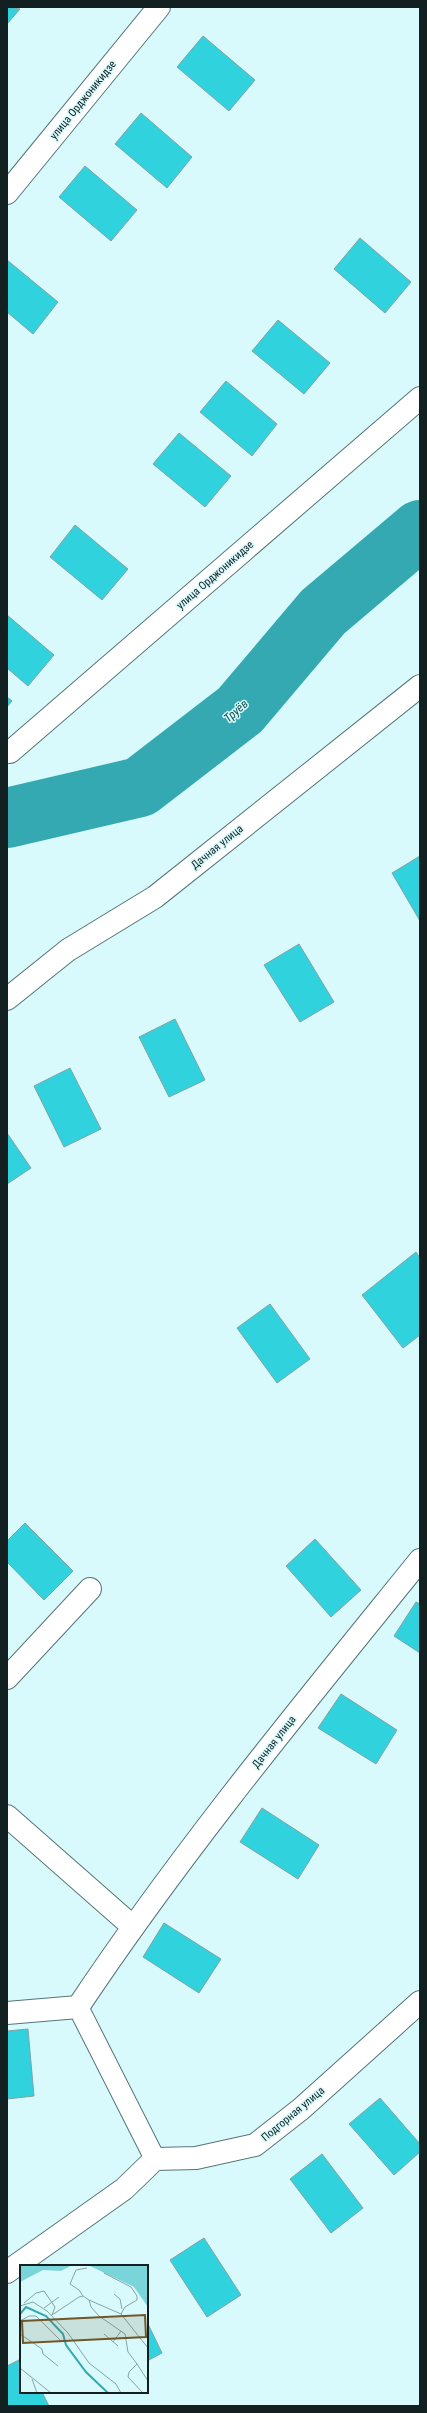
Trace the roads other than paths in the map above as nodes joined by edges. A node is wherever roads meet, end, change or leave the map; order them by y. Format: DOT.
graph roads {
  1 [pos="159,7"];
  2 [pos="7,193"];
  3 [pos="420,398"];
  4 [pos="420,686"];
  5 [pos="10,752"];
  6 [pos="7,999"];
  7 [pos="420,1560"];
  8 [pos="90,1589"];
  9 [pos="7,1678"];
  10 [pos="7,1816"];
  11 [pos="132,1926"];
  12 [pos="420,2002"];
  13 [pos="78,2007"];
  14 [pos="7,2013"];
  15 [pos="155,2159"];
  16 [pos="7,2272"];
  1 -- 2 [label="street, улица Орджоникидзе"];
  3 -- 5 [label="street, улица Орджоникидзе"];
  4 -- 6 [label="street, Дачная улица"];
  7 -- 11 [label="street, Дачная улица"];
  8 -- 9 [label="street"];
  10 -- 11 [label="street"];
  11 -- 13 [label="street, Дачная улица"];
  12 -- 15 [label="street, Подгорная улица"];
  13 -- 14 [label="street"];
  13 -- 15 [label="lane"];
  15 -- 16 [label="street"];
}
